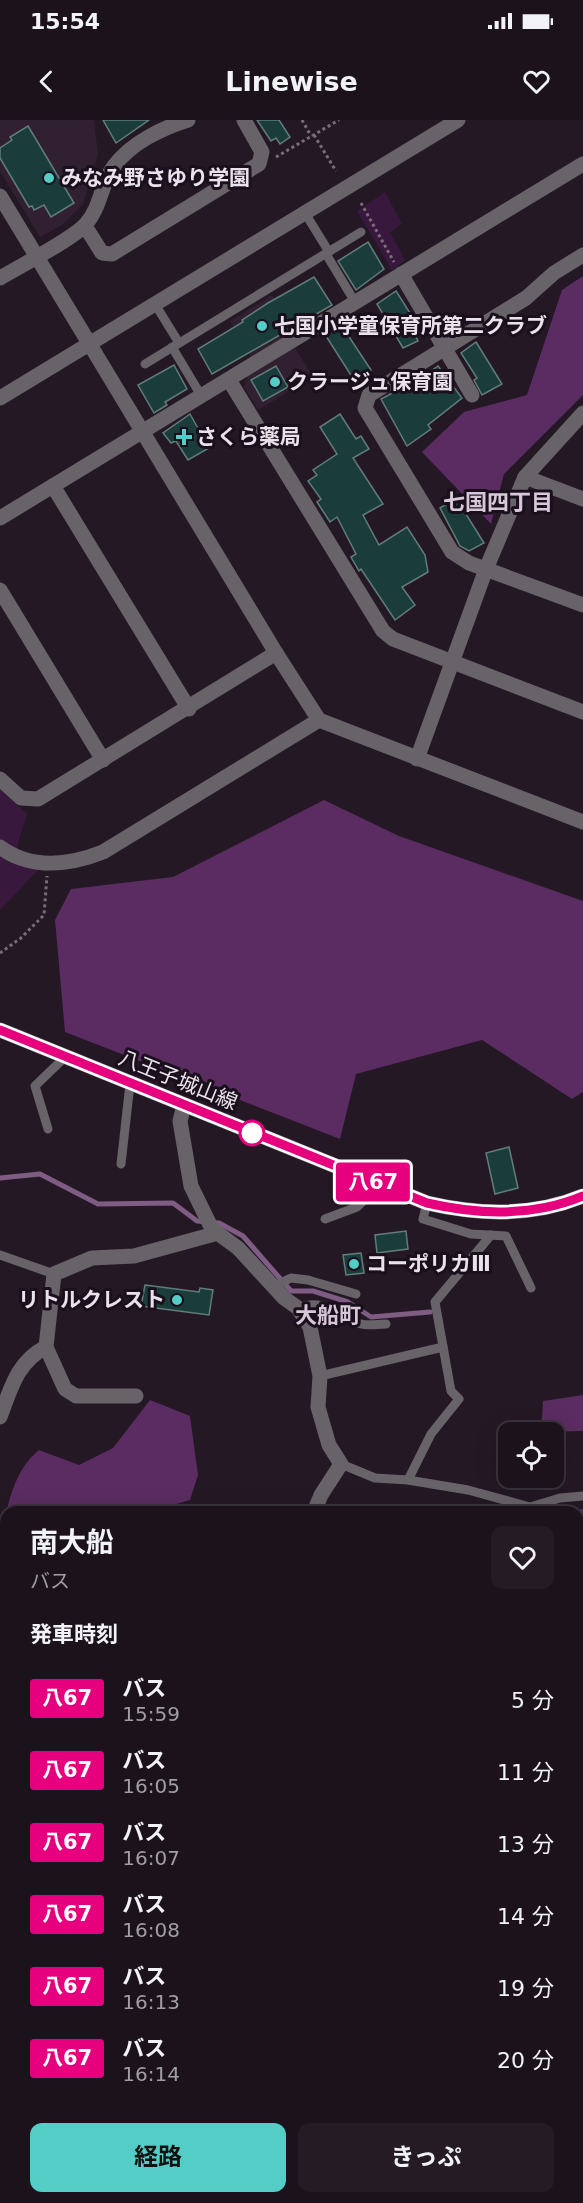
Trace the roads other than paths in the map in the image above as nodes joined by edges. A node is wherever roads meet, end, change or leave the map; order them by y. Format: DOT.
graph roads {
  1 [pos="188,120"];
  2 [pos="244,120"];
  3 [pos="458,120"];
  4 [pos="583,164"];
  5 [pos="0,196"];
  6 [pos="305,213"];
  7 [pos="85,226"];
  8 [pos="361,232"];
  9 [pos="328,253"];
  10 [pos="583,255"];
  11 [pos="37,256"];
  12 [pos="401,274"];
  13 [pos="0,278"];
  14 [pos="356,302"];
  15 [pos="155,304"];
  16 [pos="89,343"];
  17 [pos="175,345"];
  18 [pos="444,348"];
  19 [pos="145,364"];
  20 [pos="230,380"];
  21 [pos="472,395"];
  22 [pos="202,397"];
  23 [pos="0,398"];
  24 [pos="583,413"];
  25 [pos="142,432"];
  26 [pos="525,477"];
  27 [pos="53,486"];
  28 [pos="583,499"];
  29 [pos="0,518"];
  30 [pos="486,569"];
  31 [pos="0,590"];
  32 [pos="583,605"];
  33 [pos="276,653"];
  34 [pos="452,662"];
  35 [pos="189,709"];
  36 [pos="583,712"];
  37 [pos="319,720"];
  38 [pos="417,759"];
  39 [pos="103,760"];
  40 [pos="0,779"];
  41 [pos="583,822"];
  42 [pos="0,847"];
  43 [pos="0,1030"];
  44 [pos="65,1057"];
  45 [pos="130,1084"];
  46 [pos="184,1105"];
  47 [pos="48,1129"];
  48 [pos="121,1164"];
  49 [pos="380,1185"];
  50 [pos="583,1196"];
  51 [pos="427,1203"];
  52 [pos="325,1219"];
  53 [pos="215,1231"];
  54 [pos="491,1235"];
  55 [pos="0,1255"];
  56 [pos="54,1274"];
  57 [pos="274,1286"];
  58 [pos="531,1288"];
  59 [pos="356,1294"];
  60 [pos="298,1308"];
  61 [pos="386,1324"];
  62 [pos="46,1347"];
  63 [pos="443,1347"];
  64 [pos="320,1376"];
  65 [pos="136,1396"];
  66 [pos="0,1417"];
  67 [pos="341,1464"];
  68 [pos="408,1480"];
  69 [pos="583,1496"];
  70 [pos="316,1506"];
  71 [pos="526,1506"];
  72 [pos="533,1506"];
  1 -- 7 [label="street"];
  2 -- 7 [label="street"];
  3 -- 6 [label="street"];
  4 -- 12 [label="street"];
  5 -- 11 [label="street"];
  6 -- 9 [label="lane"];
  6 -- 15 [label="street"];
  7 -- 11 [label="street"];
  8 -- 9 [label="lane"];
  9 -- 14 [label="lane"];
  9 -- 17 [label="lane"];
  10 -- 18 [label="street"];
  11 -- 13 [label="street"];
  11 -- 16 [label="street"];
  12 -- 14 [label="street"];
  12 -- 18 [label="street"];
  14 -- 20 [label="street"];
  15 -- 16 [label="street"];
  15 -- 17 [label="lane"];
  16 -- 23 [label="street"];
  16 -- 25 [label="street"];
  17 -- 19 [label="lane"];
  17 -- 22 [label="lane"];
  18 -- 21 [label="street"];
  18 -- 30 [label="street"];
  20 -- 22 [label="street"];
  20 -- 34 [label="street"];
  22 -- 25 [label="street"];
  24 -- 26 [label="street"];
  25 -- 27 [label="street"];
  25 -- 33 [label="street"];
  26 -- 28 [label="street"];
  26 -- 30 [label="street"];
  27 -- 29 [label="street"];
  27 -- 35 [label="street"];
  30 -- 32 [label="street"];
  30 -- 34 [label="street"];
  31 -- 39 [label="street"];
  33 -- 35 [label="street"];
  33 -- 37 [label="street"];
  34 -- 36 [label="street"];
  34 -- 38 [label="street"];
  35 -- 39 [label="street"];
  37 -- 38 [label="street"];
  37 -- 42 [label="street"];
  38 -- 41 [label="street"];
  39 -- 40 [label="street"];
  43 -- 44 [label="main road, 八王子城山線"];
  44 -- 45 [label="main road, 八王子城山線"];
  44 -- 47 [label="lane"];
  45 -- 46 [label="main road, 八王子城山線"];
  45 -- 48 [label="lane"];
  46 -- 49 [label="main road, 八王子城山線"];
  46 -- 53 [label="street"];
  49 -- 51 [label="main road, 八王子城山線"];
  49 -- 52 [label="lane"];
  50 -- 51 [label="main road, 八王子城山線"];
  51 -- 54 [label="lane"];
  53 -- 56 [label="street"];
  53 -- 57 [label="street"];
  54 -- 58 [label="lane"];
  54 -- 63 [label="lane"];
  55 -- 56 [label="lane"];
  56 -- 62 [label="street"];
  57 -- 59 [label="lane"];
  57 -- 60 [label="street"];
  60 -- 61 [label="lane"];
  60 -- 64 [label="street"];
  62 -- 65 [label="street"];
  62 -- 66 [label="street"];
  63 -- 64 [label="lane"];
  63 -- 68 [label="lane"];
  64 -- 67 [label="street"];
  67 -- 68 [label="lane"];
  67 -- 70 [label="street"];
  68 -- 71 [label="lane"];
  69 -- 72 [label="lane"];
}
